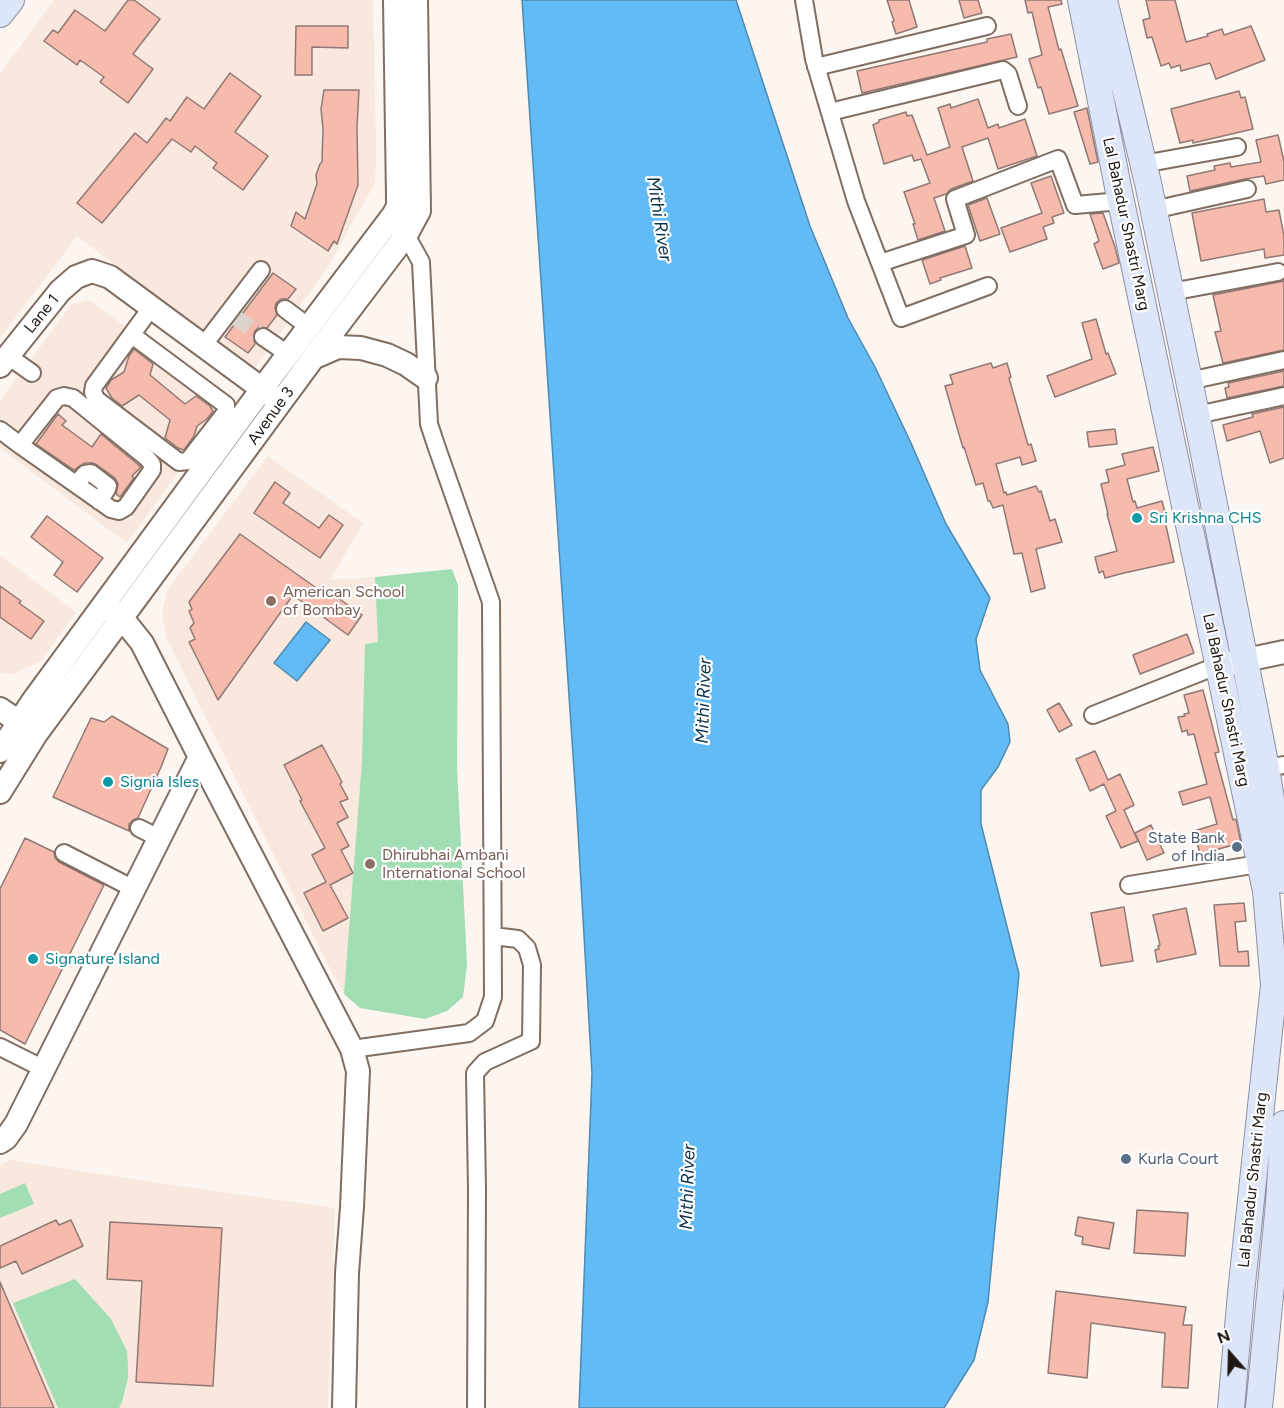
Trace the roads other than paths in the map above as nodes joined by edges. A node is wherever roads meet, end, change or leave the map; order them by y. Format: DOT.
graph roads {
  1 [pos="10,0"];
  2 [pos="395,0"];
  3 [pos="416,0"];
  4 [pos="804,0"];
  5 [pos="1081,0"];
  6 [pos="1104,0"];
  7 [pos="0,14"];
  8 [pos="987,26"];
  9 [pos="816,67"];
  10 [pos="1018,106"];
  11 [pos="830,112"];
  12 [pos="1237,147"];
  13 [pos="1145,173"];
  14 [pos="1247,189"];
  15 [pos="1120,197"];
  16 [pos="1153,210"];
  17 [pos="388,221"];
  18 [pos="406,236"];
  19 [pos="880,263"];
  20 [pos="261,270"];
  21 [pos="1278,272"];
  22 [pos="988,286"];
  23 [pos="1171,292"];
  24 [pos="151,308"];
  25 [pos="285,309"];
  26 [pos="309,327"];
  27 [pos="132,335"];
  28 [pos="263,337"];
  29 [pos="203,346"];
  30 [pos="288,354"];
  31 [pos="313,358"];
  32 [pos="1284,360"];
  33 [pos="4,361"];
  34 [pos="32,373"];
  35 [pos="426,378"];
  36 [pos="1190,381"];
  37 [pos="262,389"];
  38 [pos="1284,396"];
  39 [pos="280,403"];
  40 [pos="1197,415"];
  41 [pos="0,430"];
  42 [pos="20,445"];
  43 [pos="200,461"];
  44 [pos="113,611"];
  45 [pos="1284,652"];
  46 [pos="1246,660"];
  47 [pos="1219,665"];
  48 [pos="0,709"];
  49 [pos="1093,715"];
  50 [pos="15,737"];
  51 [pos="200,757"];
  52 [pos="1275,766"];
  53 [pos="0,792"];
  54 [pos="64,853"];
  55 [pos="1275,868"];
  56 [pos="1129,885"];
  57 [pos="134,889"];
  58 [pos="493,936"];
  59 [pos="0,1047"];
  60 [pos="352,1049"];
  61 [pos="44,1069"];
  62 [pos="1284,1124"];
  63 [pos="0,1142"];
  64 [pos="1280,1223"];
  65 [pos="344,1408"];
  66 [pos="476,1408"];
  67 [pos="1231,1408"];
  68 [pos="1259,1408"];
  1 -- 7 [label="main road"];
  2 -- 17 [label="street, Avenue 3"];
  3 -- 18 [label="street, Avenue 3"];
  4 -- 9 [label="street"];
  5 -- 15 [label="main road, Lal Bahadur Shastri Marg"];
  6 -- 13 [label="main road, Lal Bahadur Shastri Marg"];
  8 -- 9 [label="street"];
  9 -- 11 [label="street"];
  10 -- 11 [label="street"];
  11 -- 19 [label="street"];
  12 -- 13 [label="street"];
  13 -- 15 [label="main road"];
  13 -- 16 [label="main road, Lal Bahadur Shastri Marg"];
  14 -- 16 [label="street"];
  15 -- 19 [label="street"];
  15 -- 47 [label="main road, Lal Bahadur Shastri Marg"];
  16 -- 23 [label="main road, Lal Bahadur Shastri Marg"];
  17 -- 18 [label="street"];
  17 -- 26 [label="street, Avenue 3"];
  18 -- 31 [label="street, Avenue 3"];
  18 -- 35 [label="street"];
  19 -- 22 [label="street"];
  20 -- 29 [label="street"];
  21 -- 23 [label="street"];
  23 -- 36 [label="main road, Lal Bahadur Shastri Marg"];
  24 -- 27 [label="street"];
  24 -- 29 [label="street"];
  24 -- 33 [label="street, Lane 1"];
  25 -- 26 [label="street"];
  26 -- 30 [label="street, Avenue 3"];
  27 -- 43 [label="street"];
  27 -- 43 [label="street"];
  28 -- 30 [label="street"];
  29 -- 37 [label="street"];
  30 -- 37 [label="street, Avenue 3"];
  31 -- 35 [label="street"];
  31 -- 39 [label="street, Avenue 3"];
  32 -- 36 [label="street"];
  33 -- 34 [label="street"];
  35 -- 58 [label="street"];
  36 -- 40 [label="main road, Lal Bahadur Shastri Marg"];
  37 -- 39 [label="street"];
  37 -- 43 [label="street, Avenue 3"];
  38 -- 40 [label="street"];
  39 -- 44 [label="street, Avenue 3"];
  40 -- 46 [label="main road, Lal Bahadur Shastri Marg"];
  41 -- 42 [label="street"];
  42 -- 42 [label="street"];
  43 -- 44 [label="street, Avenue 3"];
  44 -- 50 [label="street, Avenue 3"];
  44 -- 51 [label="street"];
  45 -- 46 [label="street"];
  46 -- 47 [label="street"];
  46 -- 52 [label="main road, Lal Bahadur Shastri Marg"];
  47 -- 49 [label="street"];
  47 -- 55 [label="main road, Lal Bahadur Shastri Marg"];
  48 -- 50 [label="street"];
  50 -- 53 [label="street, Avenue 3"];
  51 -- 57 [label="street"];
  51 -- 60 [label="street"];
  52 -- 55 [label="main road, Lal Bahadur Shastri Marg"];
  54 -- 57 [label="street"];
  55 -- 56 [label="street"];
  55 -- 67 [label="main road, Lal Bahadur Shastri Marg"];
  57 -- 61 [label="street"];
  58 -- 60 [label="street"];
  58 -- 66 [label="street"];
  59 -- 61 [label="street"];
  60 -- 65 [label="street"];
  61 -- 63 [label="street"];
  62 -- 64 [label="main road, Lal Bahadur Shastri Marg"];
  64 -- 68 [label="main road, Lal Bahadur Shastri Marg"];
}
